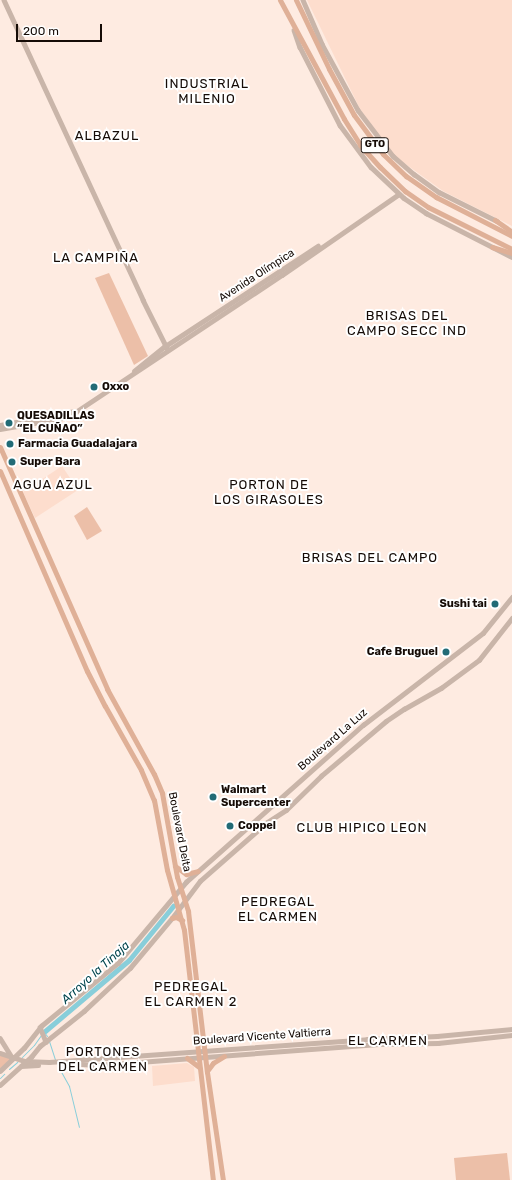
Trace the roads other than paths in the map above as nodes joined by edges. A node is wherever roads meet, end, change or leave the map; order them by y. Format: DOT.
graph roads {
  1 [pos="4,0"];
  2 [pos="280,0"];
  3 [pos="296,0"];
  4 [pos="303,0"];
  5 [pos="294,27"];
  6 [pos="322,44"];
  7 [pos="323,57"];
  8 [pos="329,69"];
  9 [pos="338,75"];
  10 [pos="392,188"];
  11 [pos="400,194"];
  12 [pos="495,220"];
  13 [pos="512,228"];
  14 [pos="512,232"];
  15 [pos="512,236"];
  16 [pos="492,247"];
  17 [pos="512,249"];
  18 [pos="512,253"];
  19 [pos="512,257"];
  20 [pos="167,348"];
  21 [pos="77,411"];
  22 [pos="52,420"];
  23 [pos="0,425"];
  24 [pos="54,427"];
  25 [pos="0,429"];
  26 [pos="0,447"];
  27 [pos="0,471"];
  28 [pos="512,597"];
  29 [pos="512,618"];
  30 [pos="124,720"];
  31 [pos="115,723"];
  32 [pos="132,735"];
  33 [pos="123,738"];
  34 [pos="175,866"];
  35 [pos="198,871"];
  36 [pos="180,888"];
  37 [pos="173,896"];
  38 [pos="185,900"];
  39 [pos="178,909"];
  40 [pos="172,918"];
  41 [pos="182,920"];
  42 [pos="196,984"];
  43 [pos="190,985"];
  44 [pos="40,1027"];
  45 [pos="202,1027"];
  46 [pos="195,1028"];
  47 [pos="512,1028"];
  48 [pos="512,1035"];
  49 [pos="0,1038"];
  50 [pos="46,1042"];
  51 [pos="0,1053"];
  52 [pos="197,1054"];
  53 [pos="205,1054"];
  54 [pos="224,1056"];
  55 [pos="13,1057"];
  56 [pos="187,1058"];
  57 [pos="26,1061"];
  58 [pos="21,1066"];
  59 [pos="199,1067"];
  60 [pos="0,1071"];
  61 [pos="207,1072"];
  62 [pos="7,1078"];
  63 [pos="0,1085"];
  64 [pos="206,1124"];
  65 [pos="215,1126"];
  66 [pos="218,1151"];
  67 [pos="210,1153"];
  68 [pos="213,1180"];
  69 [pos="223,1180"];
  1 -- 20 [label="main road"];
  2 -- 5 [label="main road, GTO"];
  3 -- 7 [label="main road, GTO"];
  4 -- 6 [label="main road"];
  5 -- 10 [label="main road"];
  5 -- 17 [label="main road, GTO"];
  6 -- 7 [label="main road"];
  6 -- 9 [label="main road"];
  7 -- 8 [label="main road, GTO"];
  8 -- 9 [label="main road"];
  8 -- 15 [label="main road, GTO"];
  9 -- 12 [label="main road"];
  10 -- 11 [label="main road"];
  10 -- 20 [label="main road, Avenida Olímpica"];
  11 -- 16 [label="main road"];
  11 -- 20 [label="main road, Avenida Olímpica"];
  12 -- 13 [label="main road"];
  12 -- 14 [label="main road"];
  16 -- 18 [label="main road"];
  16 -- 19 [label="main road"];
  20 -- 21 [label="main road, Avenida Olímpica"];
  21 -- 22 [label="main road, Avenida Olímpica"];
  21 -- 23 [label="main road, Avenida Olímpica"];
  22 -- 24 [label="main road"];
  22 -- 25 [label="main road, Avenida Olímpica"];
  26 -- 30 [label="main road, Boulevard Delta"];
  27 -- 31 [label="main road, Boulevard Delta"];
  28 -- 35 [label="main road, Boulevard La Luz"];
  29 -- 38 [label="main road, Boulevard La Luz"];
  30 -- 31 [label="main road"];
  30 -- 32 [label="main road, Boulevard Delta"];
  31 -- 33 [label="main road, Boulevard Delta"];
  32 -- 33 [label="main road"];
  32 -- 34 [label="main road, Boulevard Delta"];
  33 -- 37 [label="main road, Boulevard Delta"];
  34 -- 35 [label="main road"];
  34 -- 36 [label="main road, Boulevard Delta"];
  35 -- 36 [label="main road, Boulevard La Luz"];
  36 -- 37 [label="main road, Boulevard La Luz"];
  36 -- 38 [label="main road, Boulevard Delta"];
  37 -- 39 [label="main road, Boulevard Delta"];
  37 -- 44 [label="main road, Boulevard La Luz"];
  38 -- 39 [label="main road, Boulevard La Luz"];
  38 -- 42 [label="main road, Boulevard Delta"];
  39 -- 40 [label="main road, Boulevard La Luz"];
  39 -- 41 [label="main road, Boulevard Delta"];
  40 -- 41 [label="main road"];
  40 -- 50 [label="main road, Boulevard La Luz"];
  41 -- 43 [label="main road, Boulevard Delta"];
  42 -- 43 [label="main road"];
  42 -- 45 [label="main road, Boulevard Delta"];
  43 -- 46 [label="main road, Boulevard Delta"];
  44 -- 50 [label="main road"];
  44 -- 55 [label="main road, Boulevard La Luz"];
  45 -- 46 [label="main road"];
  45 -- 53 [label="main road, Boulevard Delta"];
  46 -- 52 [label="main road, Boulevard Delta"];
  47 -- 53 [label="main road, Boulevard Vicente Valtierra"];
  48 -- 54 [label="main road, Boulevard Vicente Valtierra"];
  49 -- 55 [label="main road"];
  50 -- 57 [label="main road, Boulevard La Luz"];
  51 -- 55 [label="main road, Boulevard Vicente Valtierra"];
  52 -- 53 [label="main road, Boulevard Vicente Valtierra"];
  52 -- 56 [label="main road, Boulevard Vicente Valtierra"];
  52 -- 57 [label="main road, Boulevard Vicente Valtierra"];
  52 -- 59 [label="main road, Boulevard Delta"];
  53 -- 54 [label="main road, Boulevard Vicente Valtierra"];
  53 -- 61 [label="main road, Boulevard Delta"];
  54 -- 61 [label="main road"];
  55 -- 57 [label="main road, Boulevard Vicente Valtierra"];
  55 -- 60 [label="main road, Boulevard La Luz"];
  56 -- 58 [label="main road, Boulevard Vicente Valtierra"];
  56 -- 59 [label="main road"];
  57 -- 58 [label="main road, Boulevard La Luz"];
  58 -- 62 [label="main road, Boulevard La Luz"];
  59 -- 64 [label="main road, Boulevard Delta"];
  60 -- 62 [label="main road"];
  61 -- 65 [label="main road, Boulevard Delta"];
  62 -- 63 [label="main road, Boulevard La Luz"];
  64 -- 65 [label="main road"];
  64 -- 67 [label="main road, Boulevard Delta"];
  65 -- 66 [label="main road, Boulevard Delta"];
  66 -- 67 [label="main road"];
  66 -- 69 [label="main road, Boulevard Delta"];
  67 -- 68 [label="main road, Boulevard Delta"];
}
